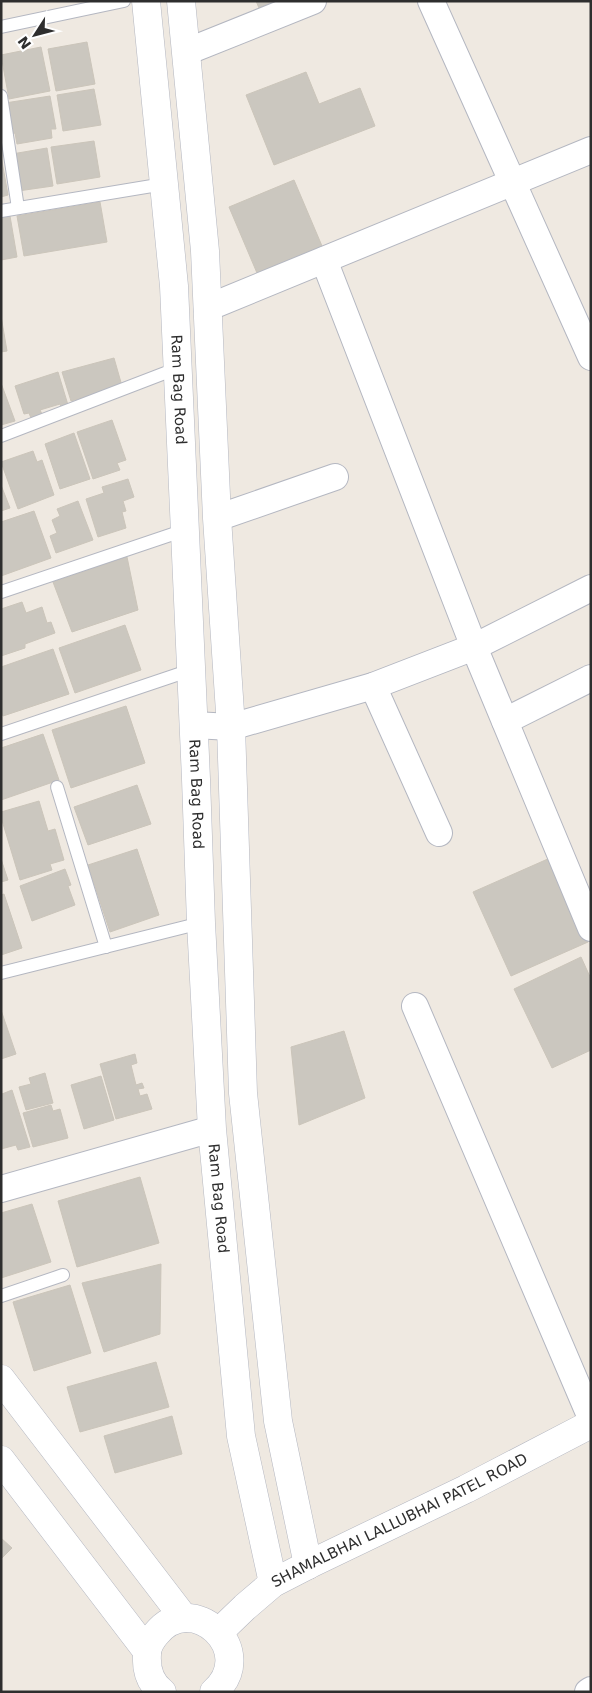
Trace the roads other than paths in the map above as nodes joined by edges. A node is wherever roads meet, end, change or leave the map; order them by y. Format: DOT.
graph roads {
  1 [pos="124,1"];
  2 [pos="146,1"];
  3 [pos="181,1"];
  4 [pos="313,1"];
  5 [pos="431,1"];
  6 [pos="1,27"];
  7 [pos="186,52"];
  8 [pos="1,96"];
  9 [pos="591,150"];
  10 [pos="512,183"];
  11 [pos="164,184"];
  12 [pos="18,208"];
  13 [pos="1,211"];
  14 [pos="324,260"];
  15 [pos="207,308"];
  16 [pos="591,357"];
  17 [pos="178,368"];
  18 [pos="1,436"];
  19 [pos="335,476"];
  20 [pos="217,518"];
  21 [pos="185,530"];
  22 [pos="591,588"];
  23 [pos="1,592"];
  24 [pos="474,647"];
  25 [pos="191,670"];
  26 [pos="591,678"];
  27 [pos="373,686"];
  28 [pos="505,721"];
  29 [pos="194,725"];
  30 [pos="231,727"];
  31 [pos="1,734"];
  32 [pos="57,787"];
  33 [pos="438,833"];
  34 [pos="201,923"];
  35 [pos="591,928"];
  36 [pos="106,947"];
  37 [pos="1,973"];
  38 [pos="415,1006"];
  39 [pos="212,1129"];
  40 [pos="1,1189"];
  41 [pos="63,1275"];
  42 [pos="1,1296"];
  43 [pos="1,1379"];
  44 [pos="591,1418"];
  45 [pos="591,1424"];
  46 [pos="1,1460"];
  47 [pos="308,1564"];
  48 [pos="273,1583"];
  49 [pos="184,1618"];
  50 [pos="219,1632"];
  51 [pos="147,1651"];
  52 [pos="157,1690"];
  53 [pos="214,1692"];
  1 -- 6 [label="lane"];
  2 -- 11 [label="street, Ram Bag Road"];
  3 -- 7 [label="street"];
  4 -- 7 [label="street"];
  5 -- 10 [label="street"];
  7 -- 15 [label="street"];
  8 -- 12 [label="lane"];
  9 -- 10 [label="street"];
  10 -- 14 [label="street"];
  10 -- 16 [label="street"];
  11 -- 12 [label="lane"];
  11 -- 17 [label="street, Ram Bag Road"];
  12 -- 13 [label="lane"];
  14 -- 15 [label="street"];
  14 -- 24 [label="street"];
  15 -- 20 [label="street"];
  17 -- 18 [label="lane"];
  17 -- 21 [label="street, Ram Bag Road"];
  19 -- 20 [label="street"];
  20 -- 30 [label="street"];
  21 -- 23 [label="lane"];
  21 -- 25 [label="street, Ram Bag Road"];
  22 -- 24 [label="street"];
  24 -- 27 [label="street"];
  24 -- 28 [label="street"];
  25 -- 29 [label="street, Ram Bag Road"];
  25 -- 31 [label="lane"];
  26 -- 28 [label="street"];
  27 -- 30 [label="street"];
  27 -- 33 [label="street"];
  28 -- 35 [label="street"];
  29 -- 30 [label="street"];
  29 -- 34 [label="street, Ram Bag Road"];
  30 -- 47 [label="street"];
  32 -- 36 [label="lane"];
  34 -- 36 [label="lane"];
  34 -- 39 [label="street, Ram Bag Road"];
  36 -- 37 [label="lane"];
  38 -- 44 [label="street"];
  39 -- 40 [label="street"];
  39 -- 48 [label="street, Ram Bag Road"];
  41 -- 42 [label="lane"];
  43 -- 49 [label="street"];
  45 -- 47 [label="street, SHAMALBHAI LALLUBHAI PATEL ROAD"];
  46 -- 51 [label="street"];
  47 -- 48 [label="street, SHAMALBHAI LALLUBHAI PATEL ROAD"];
  48 -- 50 [label="street, SHAMALBHAI LALLUBHAI PATEL ROAD"];
  49 -- 50 [label="street"];
  49 -- 51 [label="street"];
  50 -- 53 [label="street"];
  51 -- 52 [label="street"];
}
